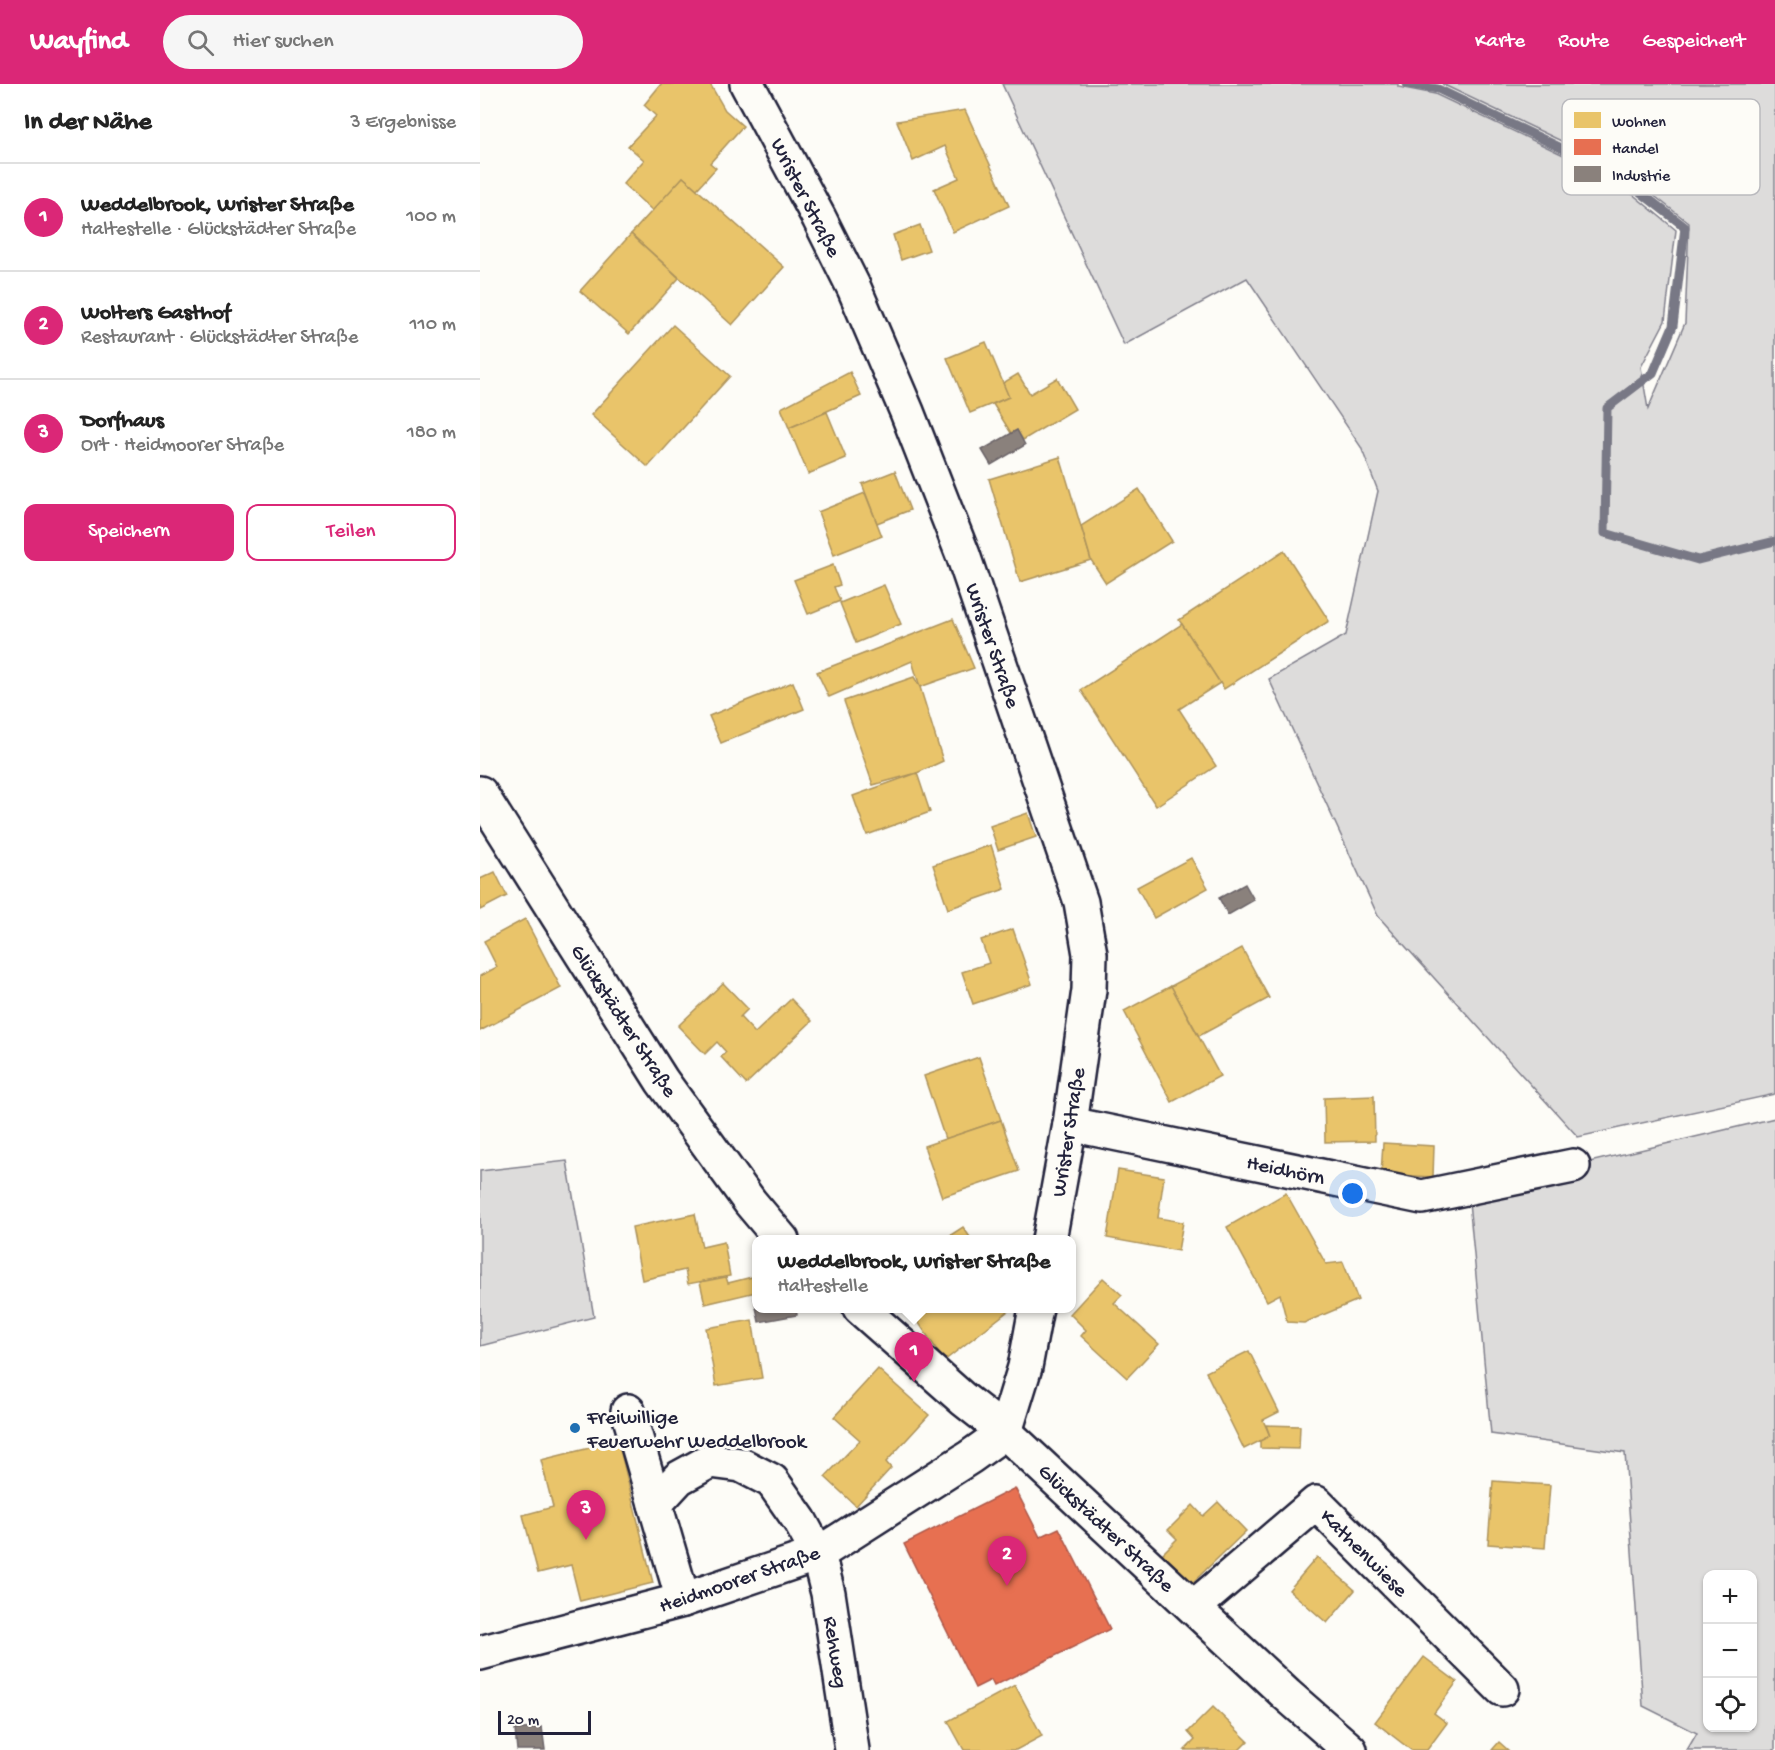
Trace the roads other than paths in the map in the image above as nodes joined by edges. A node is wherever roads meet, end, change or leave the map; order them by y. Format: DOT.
graph roads {
  1 [pos="747,84"];
  2 [pos="480,793"];
  3 [pos="1070,1124"];
  4 [pos="1573,1166"];
  5 [pos="779,1235"];
  6 [pos="1049,1235"];
  7 [pos="866,1313"];
  8 [pos="1035,1313"];
  9 [pos="628,1412"];
  10 [pos="1005,1432"];
  11 [pos="655,1504"];
  12 [pos="818,1554"];
  13 [pos="683,1600"];
  14 [pos="1194,1607"];
  15 [pos="480,1653"];
  16 [pos="1502,1689"];
  17 [pos="852,1750"];
  18 [pos="1350,1750"];
  1 -- 3 [label="street, Wrister Straße"];
  2 -- 5 [label="street, Glückstädter Straße"];
  3 -- 4 [label="street, Heidhörn"];
  3 -- 6 [label="street, Wrister Straße"];
  7 -- 10 [label="street, Glückstädter Straße"];
  8 -- 10 [label="street"];
  9 -- 11 [label="street"];
  10 -- 12 [label="street, Heidmoorer Straße"];
  10 -- 14 [label="street, Glückstädter Straße"];
  11 -- 12 [label="street, Rehweg"];
  11 -- 13 [label="street"];
  12 -- 13 [label="street, Heidmoorer Straße"];
  12 -- 17 [label="street, Rehweg"];
  13 -- 15 [label="street, Heidmoorer Straße"];
  14 -- 16 [label="street, Kathenwiese"];
  14 -- 18 [label="street, Glückstädter Straße"];
}
